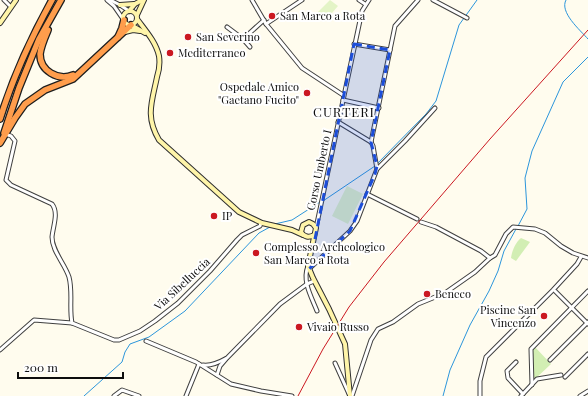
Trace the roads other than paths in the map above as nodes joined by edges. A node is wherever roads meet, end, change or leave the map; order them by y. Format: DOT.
graph roads {
  1 [pos="4,0"];
  2 [pos="16,0"];
  3 [pos="52,0"];
  4 [pos="61,0"];
  5 [pos="108,0"];
  6 [pos="143,0"];
  7 [pos="252,0"];
  8 [pos="302,0"];
  9 [pos="359,0"];
  10 [pos="369,0"];
  11 [pos="418,0"];
  12 [pos="433,0"];
  13 [pos="135,4"];
  14 [pos="365,4"];
  15 [pos="120,5"];
  16 [pos="11,7"];
  17 [pos="55,11"];
  18 [pos="129,11"];
  19 [pos="137,17"];
  20 [pos="467,18"];
  21 [pos="124,20"];
  22 [pos="264,20"];
  23 [pos="0,23"];
  24 [pos="266,24"];
  25 [pos="132,25"];
  26 [pos="227,27"];
  27 [pos="141,31"];
  28 [pos="125,32"];
  29 [pos="147,34"];
  30 [pos="117,38"];
  31 [pos="242,39"];
  32 [pos="354,44"];
  33 [pos="250,47"];
  34 [pos="390,50"];
  35 [pos="80,72"];
  36 [pos="343,95"];
  37 [pos="343,100"];
  38 [pos="5,103"];
  39 [pos="379,108"];
  40 [pos="435,108"];
  41 [pos="0,114"];
  42 [pos="0,119"];
  43 [pos="338,122"];
  44 [pos="8,135"];
  45 [pos="371,142"];
  46 [pos="0,144"];
  47 [pos="377,167"];
  48 [pos="367,194"];
  49 [pos="318,219"];
  50 [pos="417,219"];
  51 [pos="421,222"];
  52 [pos="261,223"];
  53 [pos="311,223"];
  54 [pos="301,227"];
  55 [pos="316,228"];
  56 [pos="292,230"];
  57 [pos="314,234"];
  58 [pos="305,236"];
  59 [pos="312,245"];
  60 [pos="582,256"];
  61 [pos="490,258"];
  62 [pos="588,258"];
  63 [pos="309,268"];
  64 [pos="314,281"];
  65 [pos="307,284"];
  66 [pos="555,291"];
  67 [pos="588,291"];
  68 [pos="572,308"];
  69 [pos="316,311"];
  70 [pos="72,323"];
  71 [pos="588,323"];
  72 [pos="146,341"];
  73 [pos="0,350"];
  74 [pos="588,354"];
  75 [pos="227,358"];
  76 [pos="550,360"];
  77 [pos="516,362"];
  78 [pos="335,363"];
  79 [pos="200,364"];
  80 [pos="217,375"];
  81 [pos="561,375"];
  82 [pos="565,377"];
  83 [pos="357,385"];
  84 [pos="532,385"];
  85 [pos="349,387"];
  86 [pos="588,391"];
  87 [pos="522,395"];
  88 [pos="114,396"];
  89 [pos="139,396"];
  90 [pos="186,396"];
  91 [pos="292,396"];
  92 [pos="351,396"];
  93 [pos="480,396"];
  94 [pos="580,396"];
  1 -- 16 [label="street"];
  2 -- 16 [label="main road"];
  3 -- 38 [label="highway"];
  4 -- 17 [label="highway"];
  5 -- 15 [label="street"];
  5 -- 21 [label="street"];
  6 -- 13 [label="main road"];
  6 -- 19 [label="main road"];
  7 -- 22 [label="street"];
  8 -- 24 [label="street"];
  9 -- 14 [label="street"];
  10 -- 14 [label="street, Corso Umberto I"];
  11 -- 34 [label="street"];
  12 -- 20 [label="street"];
  13 -- 15 [label="main road"];
  13 -- 18 [label="main road"];
  14 -- 32 [label="street, Corso Umberto I"];
  15 -- 18 [label="street"];
  16 -- 23 [label="main road"];
  17 -- 35 [label="highway"];
  17 -- 46 [label="highway"];
  18 -- 19 [label="main road"];
  18 -- 21 [label="main road"];
  19 -- 25 [label="main road"];
  19 -- 29 [label="main road"];
  21 -- 25 [label="main road"];
  21 -- 30 [label="highway"];
  22 -- 24 [label="street"];
  22 -- 31 [label="street"];
  24 -- 36 [label="street"];
  25 -- 27 [label="main road"];
  25 -- 28 [label="highway"];
  26 -- 31 [label="street"];
  27 -- 28 [label="main road"];
  27 -- 29 [label="main road"];
  28 -- 30 [label="highway"];
  29 -- 52 [label="main road"];
  30 -- 35 [label="highway"];
  31 -- 33 [label="street"];
  32 -- 34 [label="street"];
  32 -- 36 [label="street, Corso Umberto I"];
  34 -- 39 [label="street"];
  35 -- 46 [label="highway"];
  36 -- 37 [label="street, Corso Umberto I"];
  37 -- 39 [label="street"];
  37 -- 43 [label="street, Corso Umberto I"];
  38 -- 41 [label="highway"];
  38 -- 42 [label="highway"];
  39 -- 45 [label="street"];
  40 -- 47 [label="street"];
  43 -- 45 [label="street"];
  43 -- 49 [label="street, Corso Umberto I"];
  44 -- 70 [label="street"];
  45 -- 47 [label="street"];
  47 -- 48 [label="street"];
  48 -- 50 [label="street"];
  48 -- 63 [label="street"];
  49 -- 53 [label="street"];
  49 -- 55 [label="street, Corso Umberto I"];
  51 -- 61 [label="street"];
  52 -- 56 [label="main road"];
  52 -- 70 [label="street, Via Sibelluccia"];
  53 -- 54 [label="main road"];
  53 -- 55 [label="main road"];
  54 -- 56 [label="main road"];
  54 -- 58 [label="main road"];
  55 -- 57 [label="main road"];
  56 -- 58 [label="main road"];
  57 -- 58 [label="main road"];
  57 -- 59 [label="main road"];
  58 -- 59 [label="main road"];
  59 -- 63 [label="main road"];
  60 -- 61 [label="street"];
  60 -- 62 [label="street"];
  60 -- 93 [label="street"];
  61 -- 83 [label="street"];
  63 -- 64 [label="main road"];
  63 -- 65 [label="street"];
  64 -- 65 [label="street"];
  64 -- 85 [label="main road"];
  65 -- 69 [label="street"];
  65 -- 75 [label="street"];
  66 -- 68 [label="street"];
  67 -- 68 [label="street"];
  68 -- 71 [label="street"];
  68 -- 84 [label="street"];
  70 -- 73 [label="street, Via Sibelluccia"];
  71 -- 76 [label="street"];
  72 -- 79 [label="street"];
  74 -- 82 [label="street"];
  75 -- 79 [label="street"];
  75 -- 80 [label="street"];
  77 -- 87 [label="street"];
  78 -- 92 [label="street"];
  79 -- 80 [label="street"];
  79 -- 90 [label="street"];
  80 -- 91 [label="street"];
  81 -- 84 [label="street"];
  83 -- 85 [label="street"];
  83 -- 92 [label="street"];
  84 -- 87 [label="street"];
  85 -- 92 [label="main road"];
  86 -- 94 [label="street"];
  88 -- 89 [label="street"];
}
